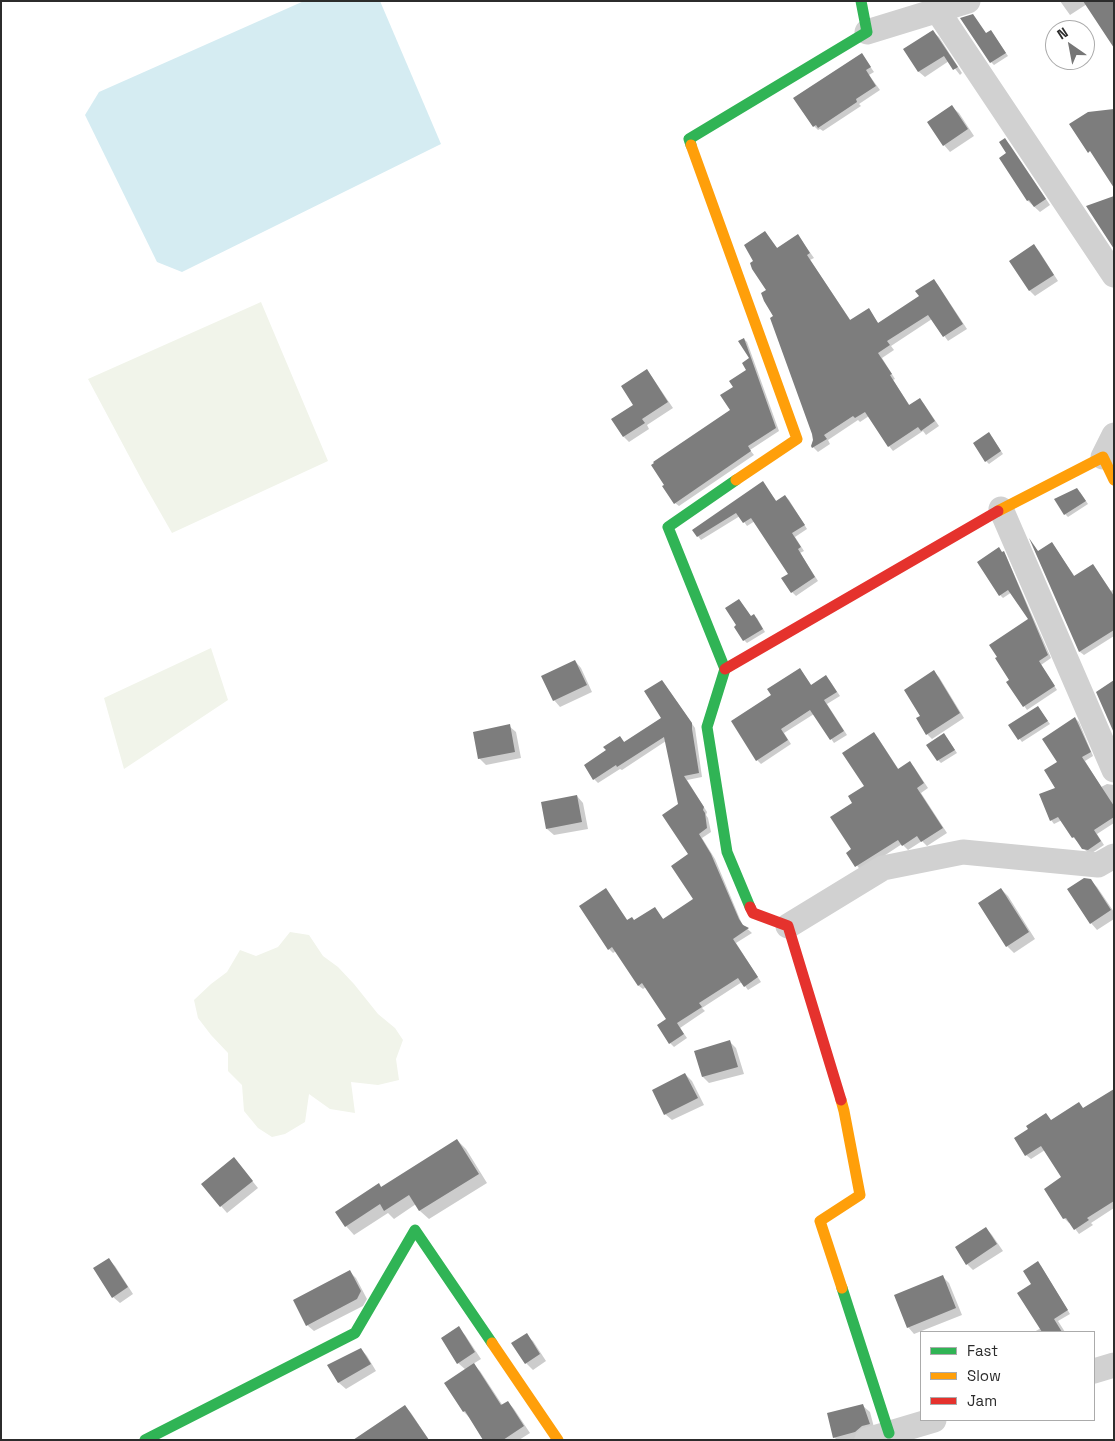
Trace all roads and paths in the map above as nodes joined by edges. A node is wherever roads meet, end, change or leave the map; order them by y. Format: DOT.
graph roads {
  1 [pos="860,1"];
  2 [pos="968,1"];
  3 [pos="937,10"];
  4 [pos="867,32"];
  5 [pos="1114,275"];
  6 [pos="1114,435"];
  7 [pos="1103,457"];
  8 [pos="1114,480"];
  9 [pos="1001,508"];
  10 [pos="725,669"];
  11 [pos="1114,770"];
  12 [pos="1114,856"];
  13 [pos="788,926"];
  14 [pos="1114,1365"];
  15 [pos="1095,1371"];
  16 [pos="930,1421"];
  17 [pos="878,1436"];
  18 [pos="146,1440"];
  19 [pos="558,1440"];
  1 -- 4 [label="street"];
  2 -- 3 [label="street"];
  3 -- 4 [label="street"];
  3 -- 5 [label="street"];
  4 -- 10 [label="street"];
  6 -- 7 [label="street"];
  7 -- 8 [label="street"];
  7 -- 9 [label="street"];
  9 -- 10 [label="street"];
  9 -- 11 [label="street"];
  10 -- 13 [label="street"];
  12 -- 13 [label="street"];
  13 -- 17 [label="street"];
  14 -- 15 [label="street"];
  16 -- 17 [label="street"];
  18 -- 19 [label="street"];
}
